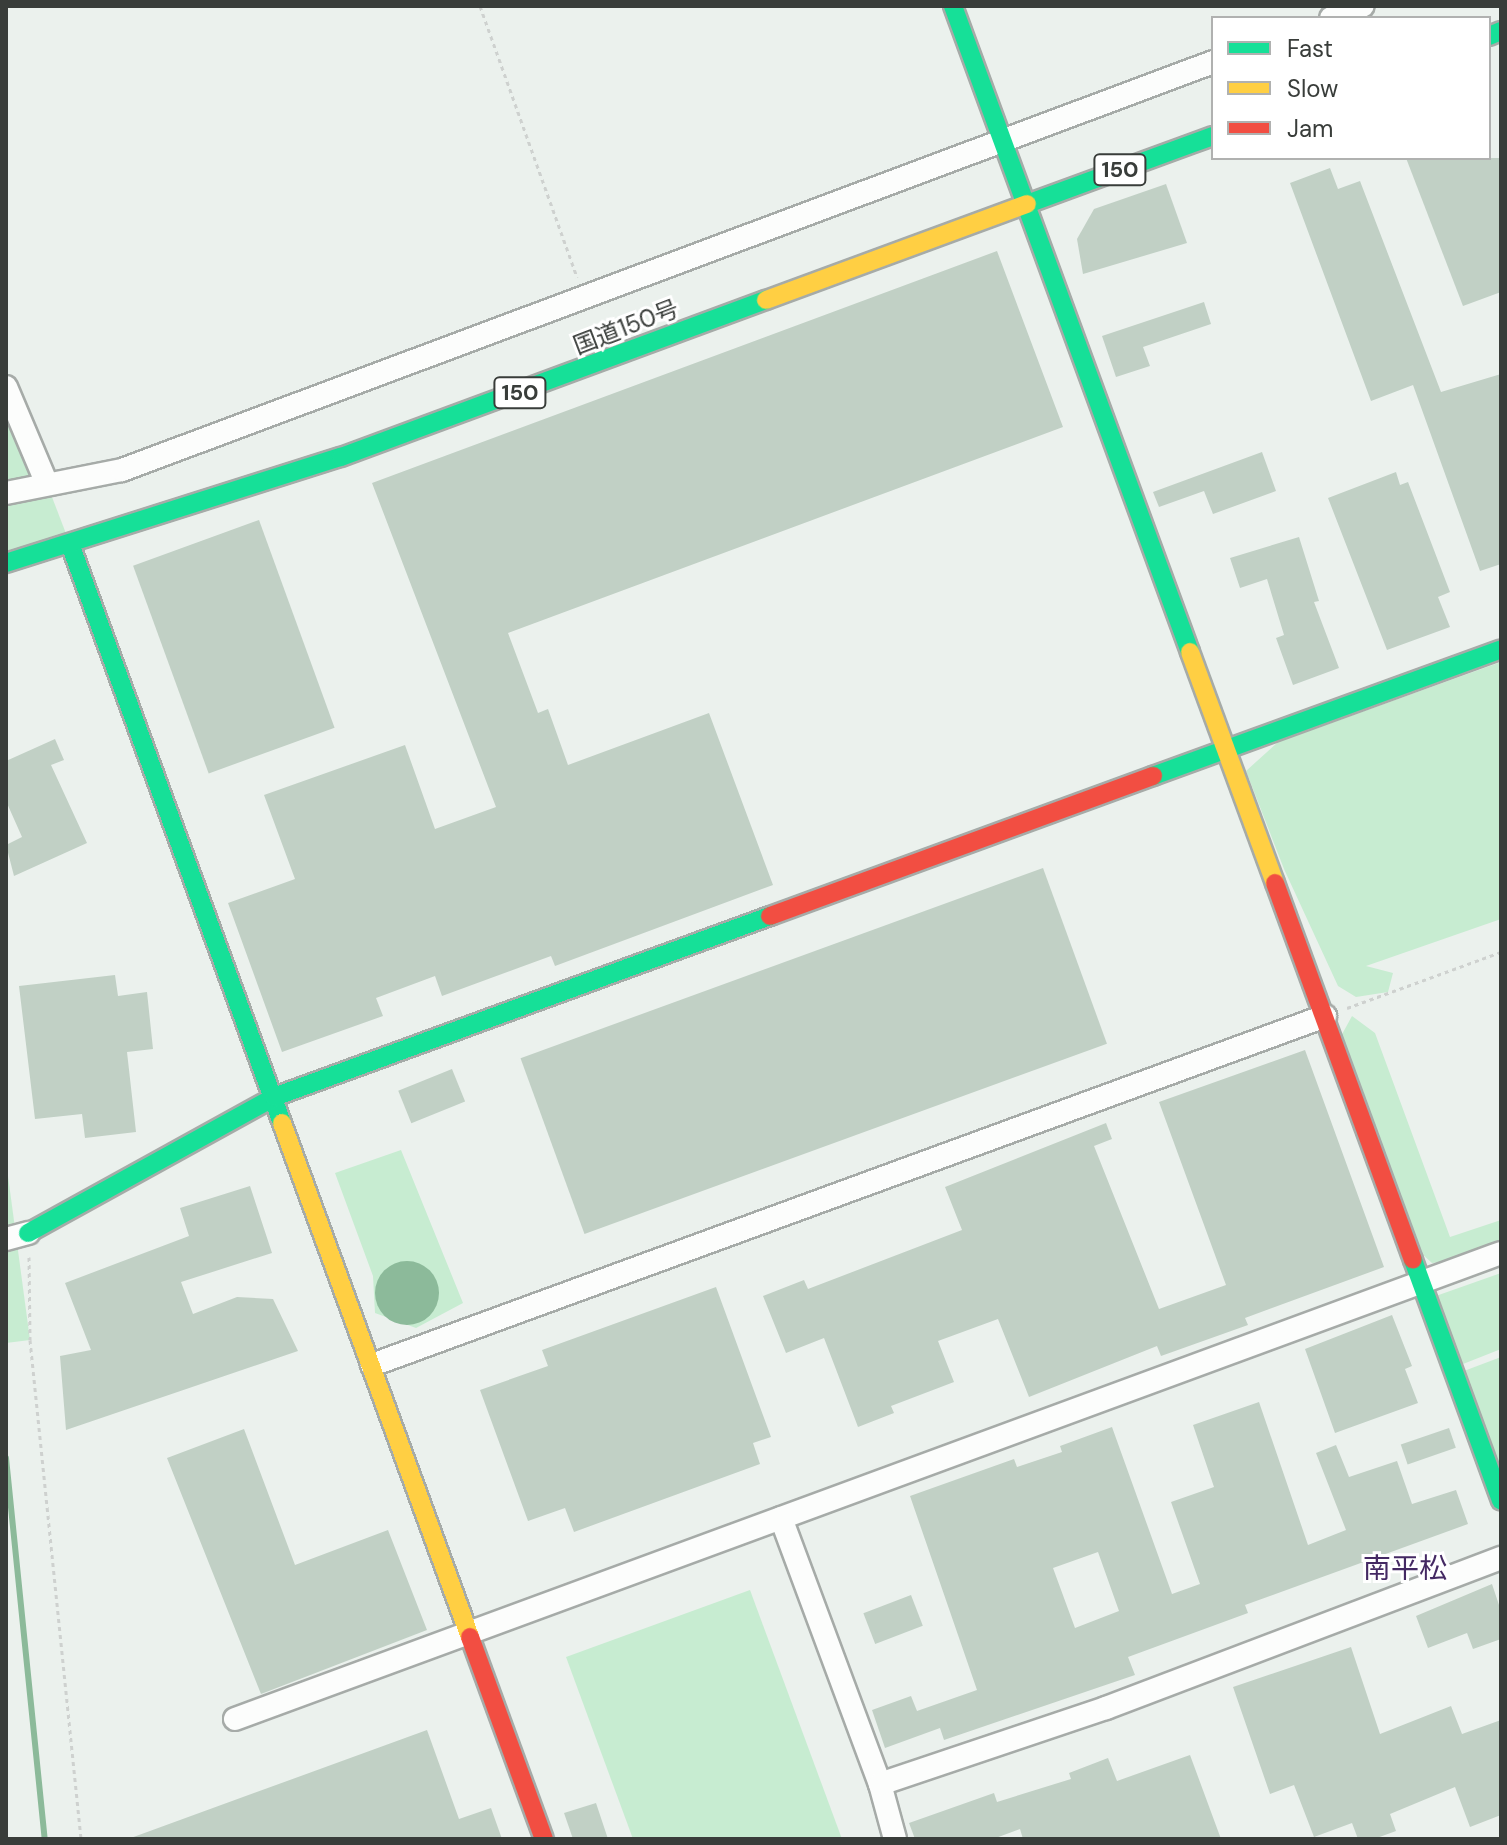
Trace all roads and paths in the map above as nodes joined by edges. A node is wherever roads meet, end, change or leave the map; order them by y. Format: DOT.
graph roads {
  1 [pos="480,6"];
  2 [pos="953,6"];
  3 [pos="1363,6"];
  4 [pos="1336,16"];
  5 [pos="1211,63"];
  6 [pos="1211,137"];
  7 [pos="1002,139"];
  8 [pos="1027,204"];
  9 [pos="583,294"];
  10 [pos="6,387"];
  11 [pos="47,484"];
  12 [pos="6,493"];
  13 [pos="70,544"];
  14 [pos="6,563"];
  15 [pos="1501,649"];
  16 [pos="1226,751"];
  17 [pos="1501,952"];
  18 [pos="1325,1016"];
  19 [pos="274,1097"];
  20 [pos="28,1233"];
  21 [pos="6,1239"];
  22 [pos="1501,1253"];
  23 [pos="1422,1282"];
  24 [pos="372,1365"];
  25 [pos="1501,1500"];
  26 [pos="781,1518"];
  27 [pos="1501,1558"];
  28 [pos="466,1633"];
  29 [pos="235,1719"];
  30 [pos="880,1784"];
  31 [pos="81,1839"];
  32 [pos="544,1839"];
  33 [pos="895,1839"];
  1 -- 9 [label="path"];
  2 -- 7 [label="main road"];
  3 -- 4 [label="street"];
  5 -- 7 [label="street"];
  6 -- 8 [label="main road, 国道150号 / 150"];
  7 -- 8 [label="main road"];
  7 -- 9 [label="street"];
  8 -- 13 [label="main road, 国道150号 / 150"];
  8 -- 16 [label="main road"];
  9 -- 11 [label="street"];
  10 -- 11 [label="street"];
  11 -- 12 [label="street"];
  13 -- 14 [label="main road, 国道150号 / 150"];
  13 -- 19 [label="main road"];
  15 -- 16 [label="main road"];
  16 -- 18 [label="main road"];
  16 -- 19 [label="main road"];
  17 -- 18 [label="path"];
  18 -- 23 [label="main road"];
  18 -- 24 [label="street"];
  19 -- 20 [label="main road"];
  19 -- 24 [label="main road"];
  20 -- 21 [label="street"];
  20 -- 31 [label="path"];
  22 -- 23 [label="street"];
  23 -- 25 [label="main road"];
  23 -- 26 [label="street"];
  24 -- 28 [label="main road"];
  26 -- 28 [label="street"];
  26 -- 30 [label="street"];
  27 -- 30 [label="street"];
  28 -- 29 [label="street"];
  28 -- 32 [label="main road"];
  30 -- 33 [label="street"];
}
